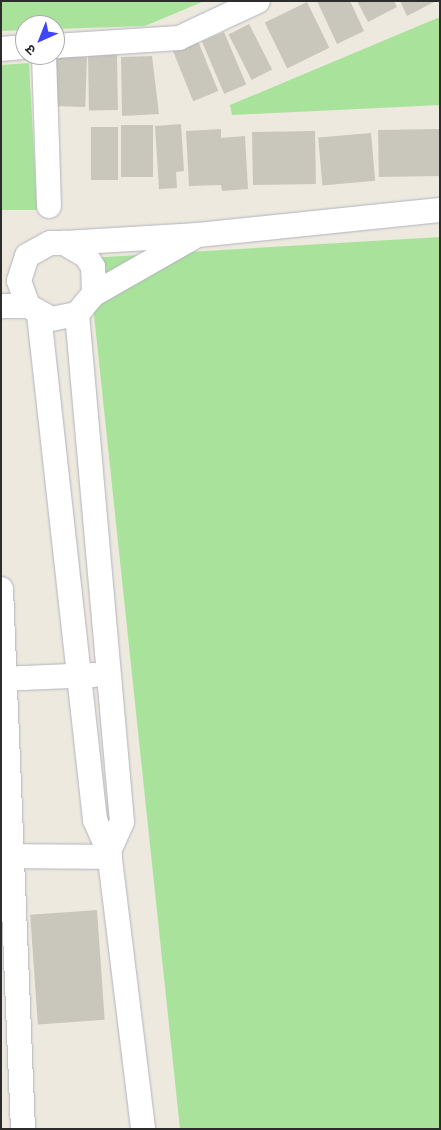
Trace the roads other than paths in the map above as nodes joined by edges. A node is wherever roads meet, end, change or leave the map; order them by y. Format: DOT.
graph roads {
  1 [pos="258,1"];
  2 [pos="65,45"];
  3 [pos="15,47"];
  4 [pos="1,48"];
  5 [pos="44,65"];
  6 [pos="49,206"];
  7 [pos="440,210"];
  8 [pos="198,234"];
  9 [pos="64,243"];
  10 [pos="11,268"];
  11 [pos="94,294"];
  12 [pos="1,306"];
  13 [pos="33,310"];
  14 [pos="77,314"];
  15 [pos="1,589"];
  16 [pos="79,674"];
  17 [pos="109,676"];
  18 [pos="4,679"];
  19 [pos="109,854"];
  20 [pos="6,855"];
  21 [pos="9,979"];
  22 [pos="11,1065"];
  23 [pos="23,1129"];
  24 [pos="143,1129"];
  1 -- 2 [label="street"];
  3 -- 4 [label="street"];
  5 -- 6 [label="street"];
  7 -- 8 [label="street"];
  8 -- 9 [label="street"];
  8 -- 11 [label="street"];
  9 -- 10 [label="street"];
  9 -- 11 [label="street"];
  10 -- 13 [label="street"];
  11 -- 14 [label="street"];
  12 -- 13 [label="street"];
  13 -- 14 [label="street"];
  13 -- 16 [label="street"];
  14 -- 17 [label="street"];
  15 -- 18 [label="street"];
  16 -- 17 [label="street"];
  16 -- 18 [label="street"];
  16 -- 19 [label="street"];
  17 -- 19 [label="street"];
  18 -- 20 [label="street"];
  19 -- 20 [label="street"];
  19 -- 24 [label="street"];
  20 -- 21 [label="street"];
  21 -- 22 [label="street"];
  22 -- 23 [label="street"];
}
